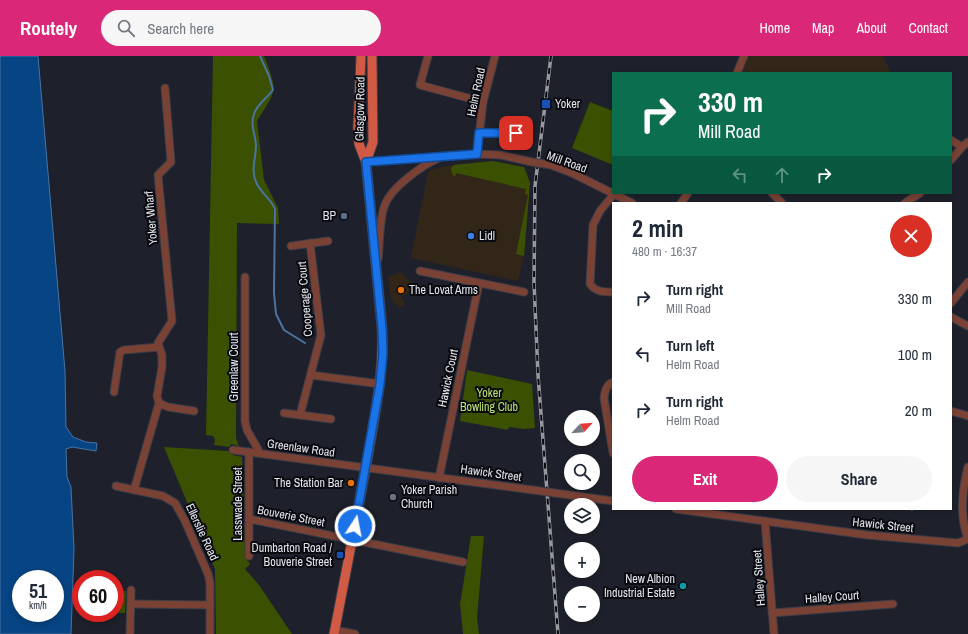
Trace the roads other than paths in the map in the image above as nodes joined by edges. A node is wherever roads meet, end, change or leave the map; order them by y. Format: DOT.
graph roads {
  1 [pos="361,56"];
  2 [pos="372,56"];
  3 [pos="428,56"];
  4 [pos="495,56"];
  5 [pos="744,56"];
  6 [pos="737,72"];
  7 [pos="165,88"];
  8 [pos="483,102"];
  9 [pos="479,133"];
  10 [pos="516,133"];
  11 [pos="952,140"];
  12 [pos="965,145"];
  13 [pos="477,154"];
  14 [pos="442,156"];
  15 [pos="952,159"];
  16 [pos="366,162"];
  17 [pos="612,193"];
  18 [pos="614,194"];
  19 [pos="688,194"];
  20 [pos="773,194"];
  21 [pos="918,194"];
  22 [pos="630,202"];
  23 [pos="682,202"];
  24 [pos="781,202"];
  25 [pos="906,202"];
  26 [pos="328,241"];
  27 [pos="310,243"];
  28 [pos="291,246"];
  29 [pos="377,271"];
  30 [pos="420,271"];
  31 [pos="245,278"];
  32 [pos="968,282"];
  33 [pos="479,283"];
  34 [pos="524,292"];
  35 [pos="612,292"];
  36 [pos="952,303"];
  37 [pos="952,318"];
  38 [pos="968,326"];
  39 [pos="159,347"];
  40 [pos="311,375"];
  41 [pos="612,382"];
  42 [pos="380,384"];
  43 [pos="114,392"];
  44 [pos="159,403"];
  45 [pos="194,411"];
  46 [pos="952,412"];
  47 [pos="284,413"];
  48 [pos="300,415"];
  49 [pos="968,416"];
  50 [pos="331,419"];
  51 [pos="612,447"];
  52 [pos="233,450"];
  53 [pos="249,452"];
  54 [pos="260,453"];
  55 [pos="968,467"];
  56 [pos="365,468"];
  57 [pos="439,478"];
  58 [pos="116,486"];
  59 [pos="134,490"];
  60 [pos="612,501"];
  61 [pos="698,510"];
  62 [pos="249,519"];
  63 [pos="765,521"];
  64 [pos="968,539"];
  65 [pos="352,540"];
  66 [pos="249,556"];
  67 [pos="463,562"];
  68 [pos="131,590"];
  69 [pos="131,604"];
  70 [pos="893,604"];
  71 [pos="210,605"];
  72 [pos="772,613"];
  73 [pos="334,632"];
  74 [pos="130,634"];
  75 [pos="210,634"];
  76 [pos="355,634"];
  77 [pos="774,634"];
  1 -- 16 [label="main road, Glasgow Road"];
  2 -- 16 [label="main road, Glasgow Road"];
  3 -- 8 [label="street"];
  4 -- 8 [label="street, Helm Road"];
  5 -- 6 [label="street"];
  7 -- 39 [label="street, Yoker Wharf"];
  8 -- 9 [label="street, Helm Road"];
  9 -- 10 [label="street, Helm Road"];
  9 -- 13 [label="street, Helm Road"];
  11 -- 12 [label="street"];
  12 -- 15 [label="street"];
  13 -- 14 [label="street, Mill Road"];
  13 -- 17 [label="street, Mill Road, bridge"];
  14 -- 16 [label="street, Mill Road"];
  14 -- 29 [label="street, Mill Road"];
  16 -- 29 [label="main road"];
  18 -- 22 [label="street, Mill Road"];
  18 -- 35 [label="street"];
  19 -- 23 [label="street"];
  20 -- 24 [label="street"];
  21 -- 25 [label="street"];
  26 -- 27 [label="street, Cooperage Court"];
  27 -- 28 [label="street, Cooperage Court"];
  27 -- 40 [label="street, Cooperage Court"];
  29 -- 42 [label="main road"];
  30 -- 33 [label="street"];
  31 -- 54 [label="street, Greenlaw Court"];
  32 -- 36 [label="street"];
  33 -- 34 [label="street"];
  33 -- 57 [label="street, Hawick Court"];
  37 -- 38 [label="street"];
  39 -- 43 [label="street"];
  39 -- 44 [label="street"];
  40 -- 42 [label="street"];
  40 -- 48 [label="street, Cooperage Court"];
  41 -- 51 [label="street"];
  42 -- 56 [label="main road"];
  44 -- 45 [label="street"];
  44 -- 59 [label="street"];
  46 -- 49 [label="street"];
  47 -- 48 [label="street"];
  48 -- 50 [label="street"];
  52 -- 53 [label="street, Greenlaw Road"];
  53 -- 54 [label="street, Greenlaw Road"];
  53 -- 62 [label="street, Lasswade Street"];
  54 -- 56 [label="street, Greenlaw Road"];
  55 -- 64 [label="street"];
  56 -- 57 [label="street, Hawick Street"];
  56 -- 65 [label="main road"];
  57 -- 60 [label="street, Hawick Street, bridge"];
  58 -- 59 [label="street, Ellerslie Road"];
  59 -- 71 [label="street, Ellerslie Road"];
  61 -- 63 [label="street, Hawick Street"];
  62 -- 65 [label="street, Bouverie Street"];
  62 -- 66 [label="street, Lasswade Street"];
  63 -- 64 [label="street, Hawick Street"];
  63 -- 72 [label="street, Halley Street"];
  65 -- 67 [label="street, Bouverie Street"];
  65 -- 73 [label="main road"];
  68 -- 69 [label="street"];
  69 -- 71 [label="street"];
  69 -- 74 [label="street"];
  70 -- 72 [label="street, Halley Court"];
  71 -- 75 [label="street, Ellerslie Road"];
  72 -- 77 [label="street, Halley Street"];
  73 -- 76 [label="street"];
}
